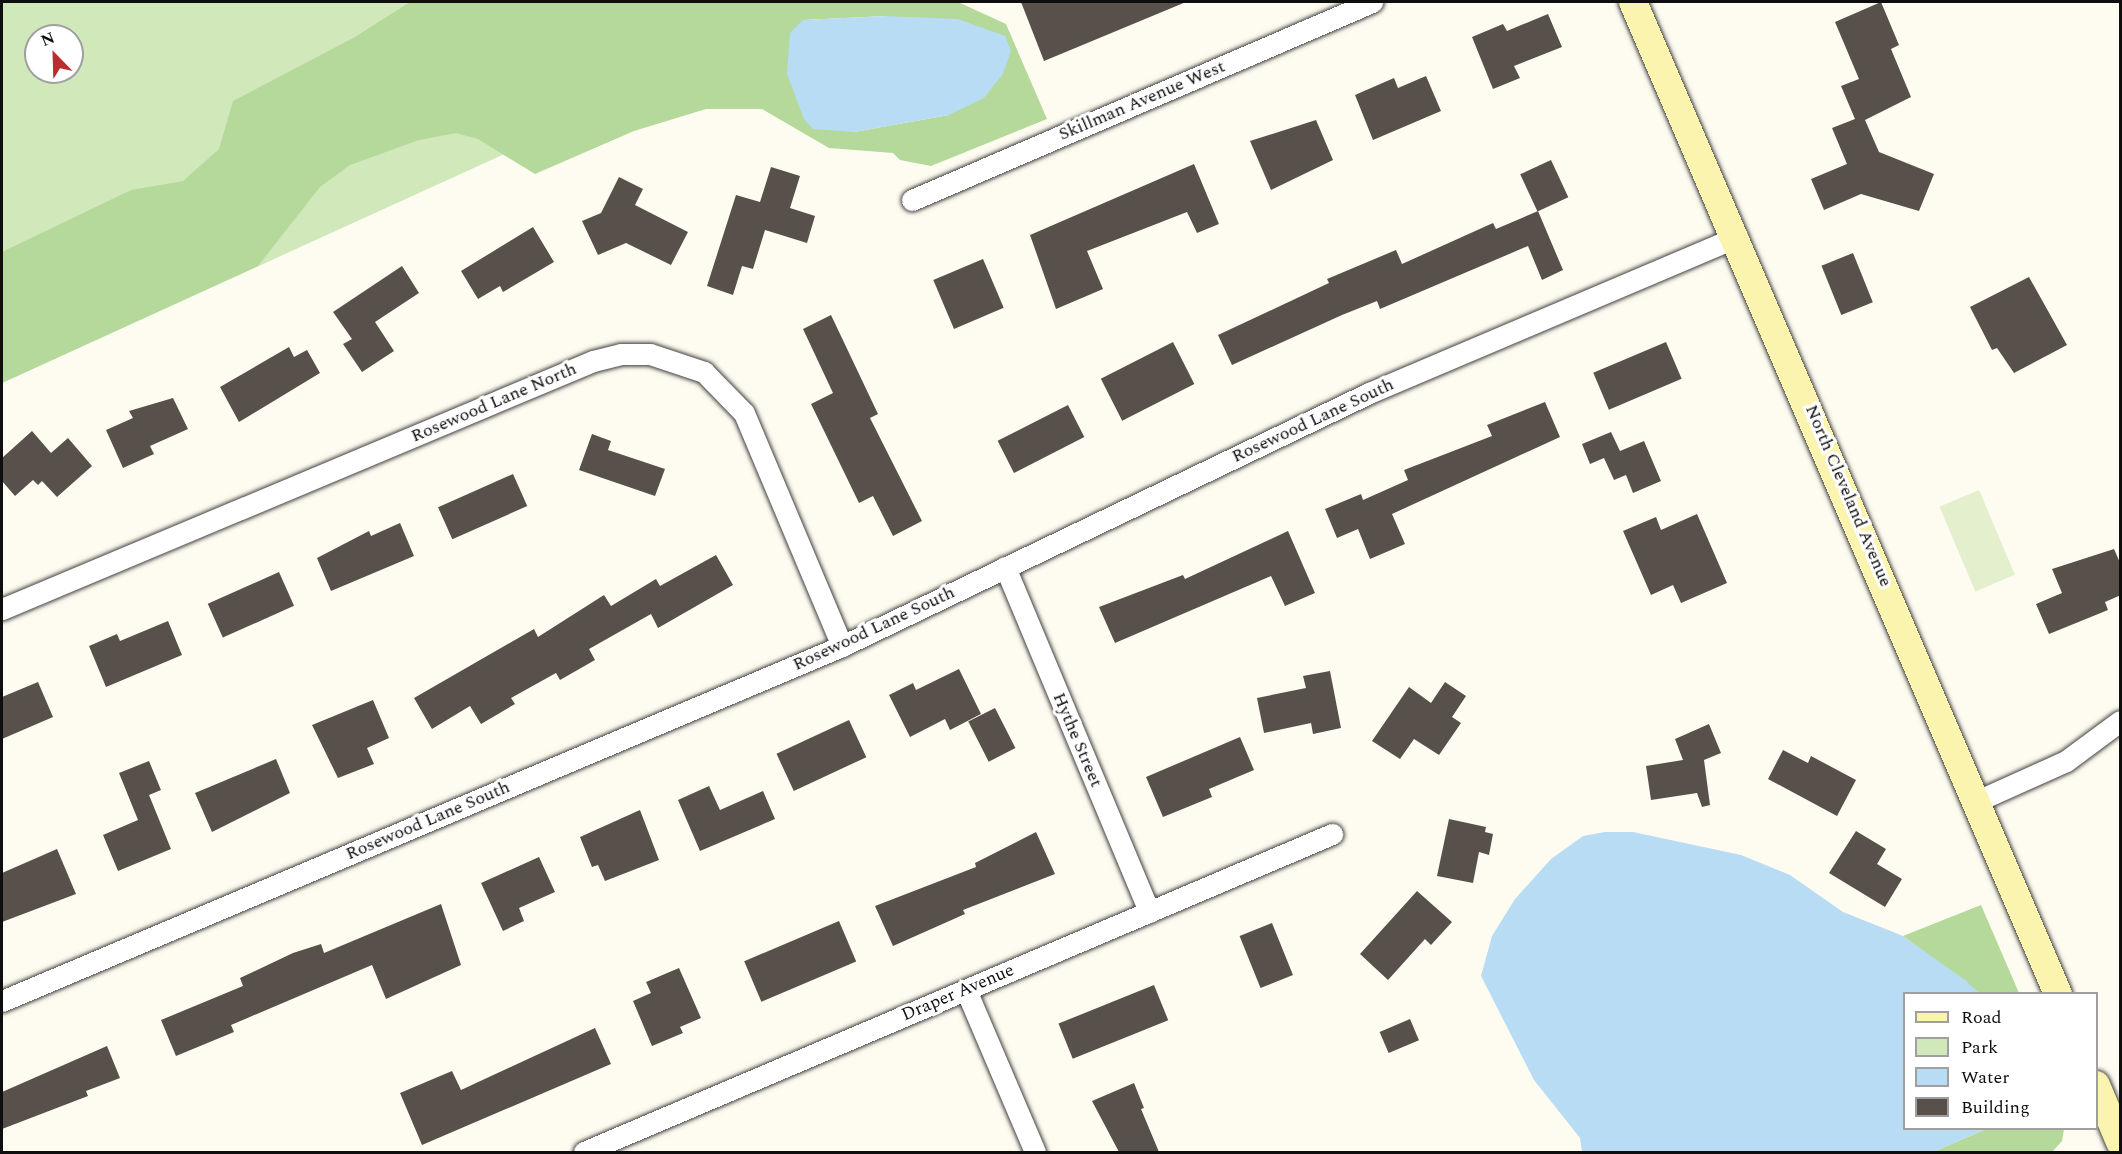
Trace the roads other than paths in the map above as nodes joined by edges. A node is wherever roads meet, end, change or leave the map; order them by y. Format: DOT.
graph roads {
  1 [pos="1372,2"];
  2 [pos="1633,2"];
  3 [pos="912,200"];
  4 [pos="1737,237"];
  5 [pos="1005,567"];
  6 [pos="2,609"];
  7 [pos="842,646"];
  8 [pos="2121,721"];
  9 [pos="1977,801"];
  10 [pos="1332,834"];
  11 [pos="1149,912"];
  12 [pos="966,990"];
  13 [pos="2058,992"];
  14 [pos="2,1001"];
  15 [pos="2098,1087"];
  16 [pos="2121,1142"];
  17 [pos="584,1152"];
  18 [pos="1035,1152"];
  1 -- 3 [label="street, Skillman Avenue West"];
  2 -- 4 [label="main road, North Cleveland Avenue"];
  4 -- 5 [label="street, Rosewood Lane South"];
  4 -- 9 [label="main road, North Cleveland Avenue"];
  5 -- 7 [label="street, Rosewood Lane South"];
  5 -- 11 [label="street, Hythe Street"];
  6 -- 7 [label="street, Rosewood Lane North"];
  7 -- 14 [label="street, Rosewood Lane South"];
  8 -- 9 [label="street"];
  9 -- 13 [label="main road, North Cleveland Avenue"];
  10 -- 11 [label="street, Draper Avenue"];
  11 -- 12 [label="street, Draper Avenue"];
  12 -- 17 [label="street, Draper Avenue"];
  12 -- 18 [label="street"];
  15 -- 16 [label="main road"];
}
